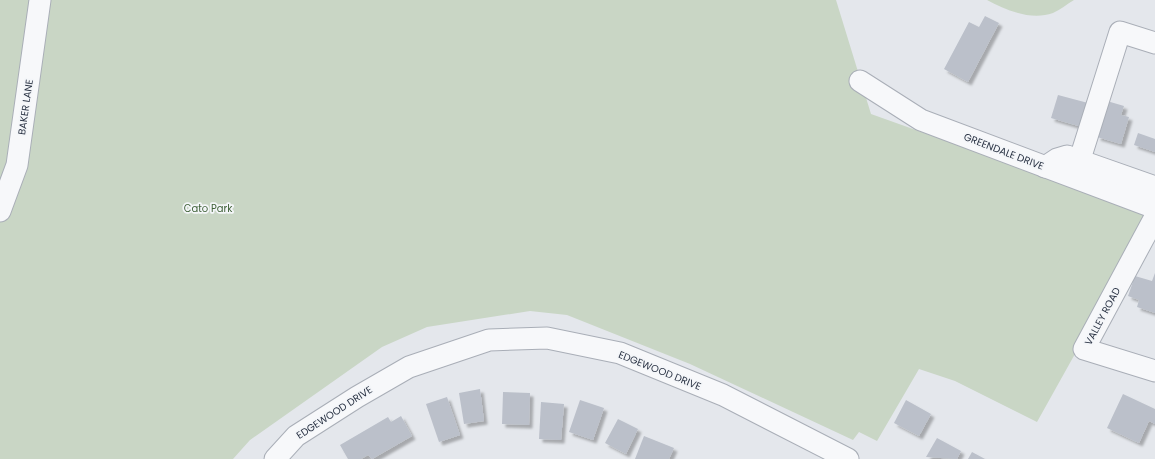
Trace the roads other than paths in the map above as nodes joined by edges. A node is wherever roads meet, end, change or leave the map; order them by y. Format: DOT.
graph roads {
  1 [pos="40,0"];
  2 [pos="1155,43"];
  3 [pos="860,81"];
  4 [pos="1080,159"];
  5 [pos="1045,167"];
  6 [pos="1155,187"];
  7 [pos="1155,208"];
  8 [pos="0,211"];
  9 [pos="1155,217"];
  10 [pos="1155,371"];
  11 [pos="275,459"];
  12 [pos="848,459"];
  1 -- 8 [label="street, BAKER LANE"];
  2 -- 4 [label="street"];
  3 -- 5 [label="street, GREENDALE DRIVE"];
  4 -- 5 [label="street"];
  4 -- 6 [label="street"];
  5 -- 7 [label="street, GREENDALE DRIVE"];
  9 -- 10 [label="street, VALLEY ROAD"];
  11 -- 12 [label="street, EDGEWOOD DRIVE"];
}
